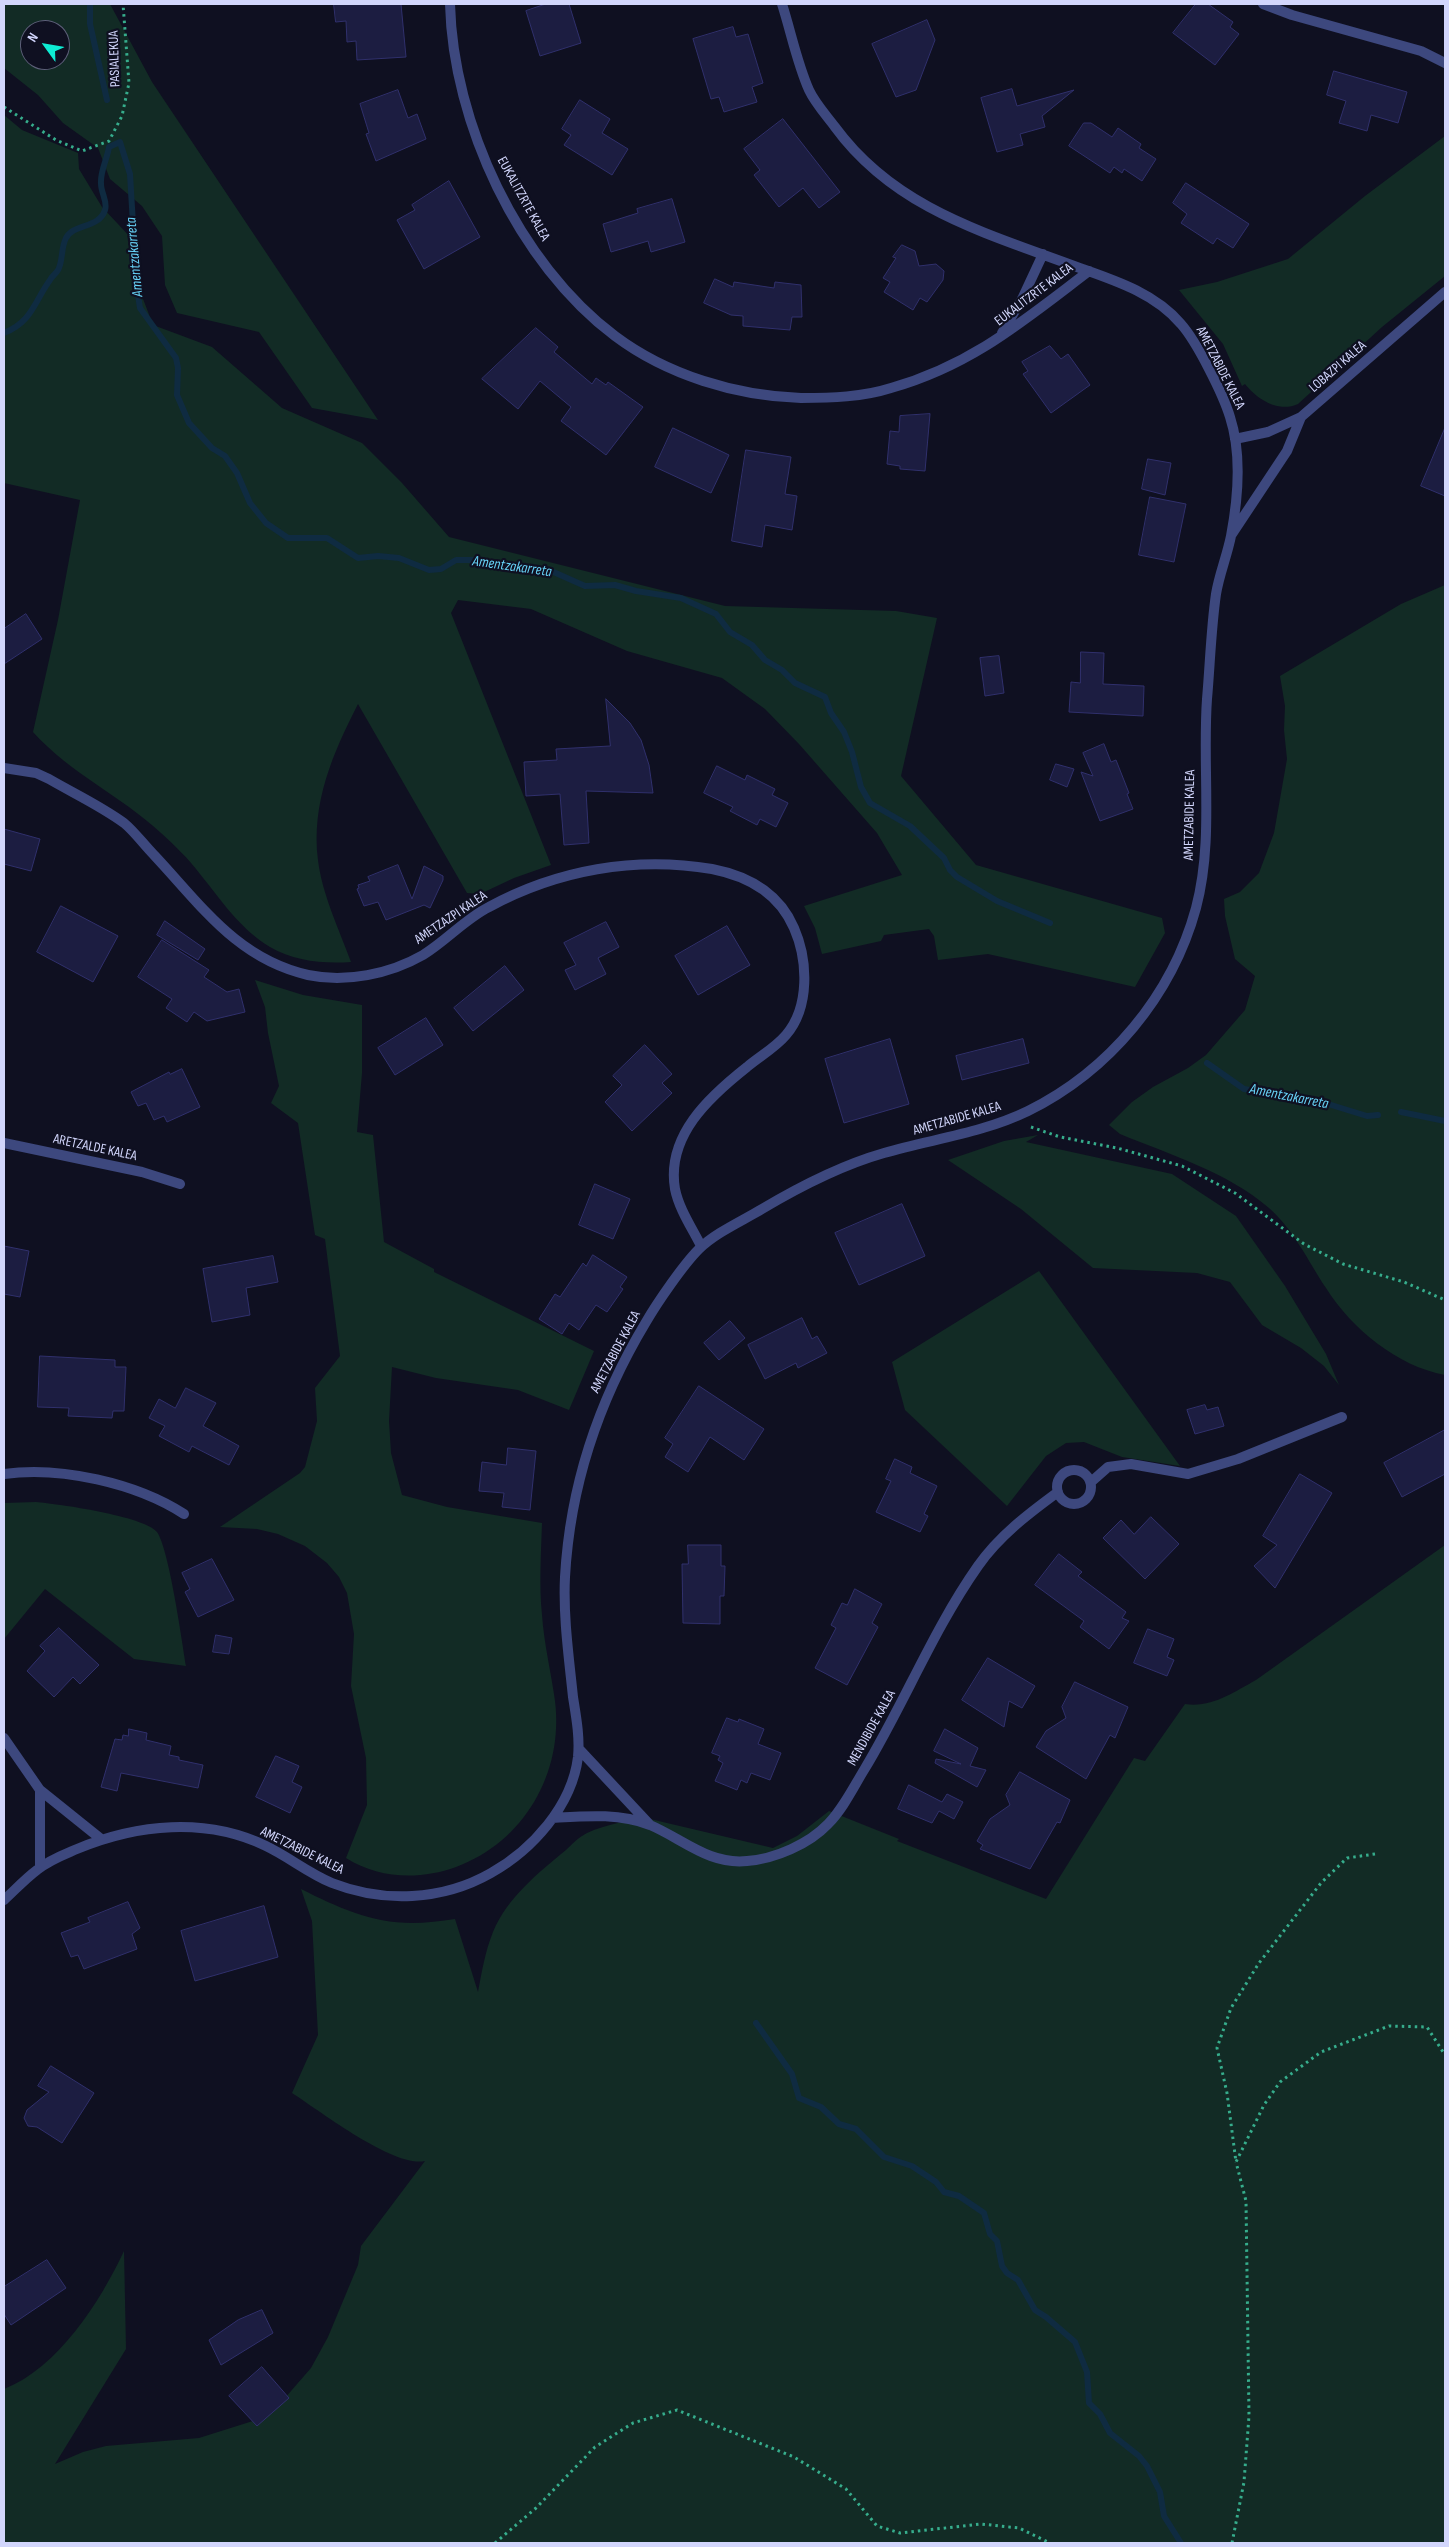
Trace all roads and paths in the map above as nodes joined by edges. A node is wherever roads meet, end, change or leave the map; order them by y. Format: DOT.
graph roads {
  1 [pos="123,4"];
  2 [pos="450,4"];
  3 [pos="782,4"];
  4 [pos="1263,4"];
  5 [pos="1445,63"];
  6 [pos="4,107"];
  7 [pos="1043,254"];
  8 [pos="1089,271"];
  9 [pos="1445,292"];
  10 [pos="996,342"];
  11 [pos="1301,416"];
  12 [pos="1235,440"];
  13 [pos="1232,535"];
  14 [pos="4,768"];
  15 [pos="1006,1119"];
  16 [pos="4,1143"];
  17 [pos="180,1184"];
  18 [pos="701,1246"];
  19 [pos="1445,1300"];
  20 [pos="1342,1417"];
  21 [pos="4,1474"];
  22 [pos="1091,1482"];
  23 [pos="1058,1492"];
  24 [pos="184,1514"];
  25 [pos="4,1738"];
  26 [pos="579,1749"];
  27 [pos="40,1790"];
  28 [pos="553,1818"];
  29 [pos="650,1825"];
  30 [pos="101,1839"];
  31 [pos="1375,1854"];
  32 [pos="40,1866"];
  33 [pos="4,1900"];
  34 [pos="1445,2055"];
  35 [pos="1236,2162"];
  36 [pos="495,2543"];
  37 [pos="1050,2543"];
  38 [pos="1232,2543"];
  1 -- 6 [label="path, PASIALEKUA"];
  2 -- 10 [label="street, EUKALITZRTE KALEA"];
  3 -- 7 [label="street, AMETZABIDE KALEA"];
  4 -- 5 [label="street"];
  7 -- 8 [label="street, AMETZABIDE KALEA"];
  7 -- 10 [label="street, EUKALITZRTE KALEA"];
  8 -- 10 [label="street, EUKALITZRTE KALEA"];
  8 -- 12 [label="street, AMETZABIDE KALEA"];
  9 -- 11 [label="street, LOBAZPI KALEA"];
  11 -- 12 [label="street, LOBAZPI KALEA"];
  11 -- 13 [label="street"];
  12 -- 13 [label="street, AMETZABIDE KALEA"];
  13 -- 15 [label="street, AMETZABIDE KALEA"];
  14 -- 18 [label="street, AMETZAZPI KALEA"];
  15 -- 18 [label="street, AMETZABIDE KALEA"];
  15 -- 19 [label="path"];
  16 -- 17 [label="street, ARETZALDE KALEA"];
  18 -- 26 [label="street, AMETZABIDE KALEA"];
  20 -- 22 [label="street"];
  21 -- 24 [label="street"];
  22 -- 23 [label="street"];
  22 -- 23 [label="street, MENDIBIDE KALEA"];
  23 -- 29 [label="street, MENDIBIDE KALEA"];
  25 -- 27 [label="street"];
  26 -- 28 [label="street, AMETZABIDE KALEA"];
  26 -- 29 [label="street"];
  27 -- 30 [label="street"];
  27 -- 32 [label="street"];
  28 -- 29 [label="street"];
  28 -- 30 [label="street, AMETZABIDE KALEA"];
  30 -- 32 [label="street, AMETZABIDE KALEA"];
  31 -- 35 [label="path"];
  32 -- 33 [label="street, AMETZABIDE KALEA"];
  34 -- 35 [label="path"];
  35 -- 38 [label="path"];
  36 -- 37 [label="path"];
}
